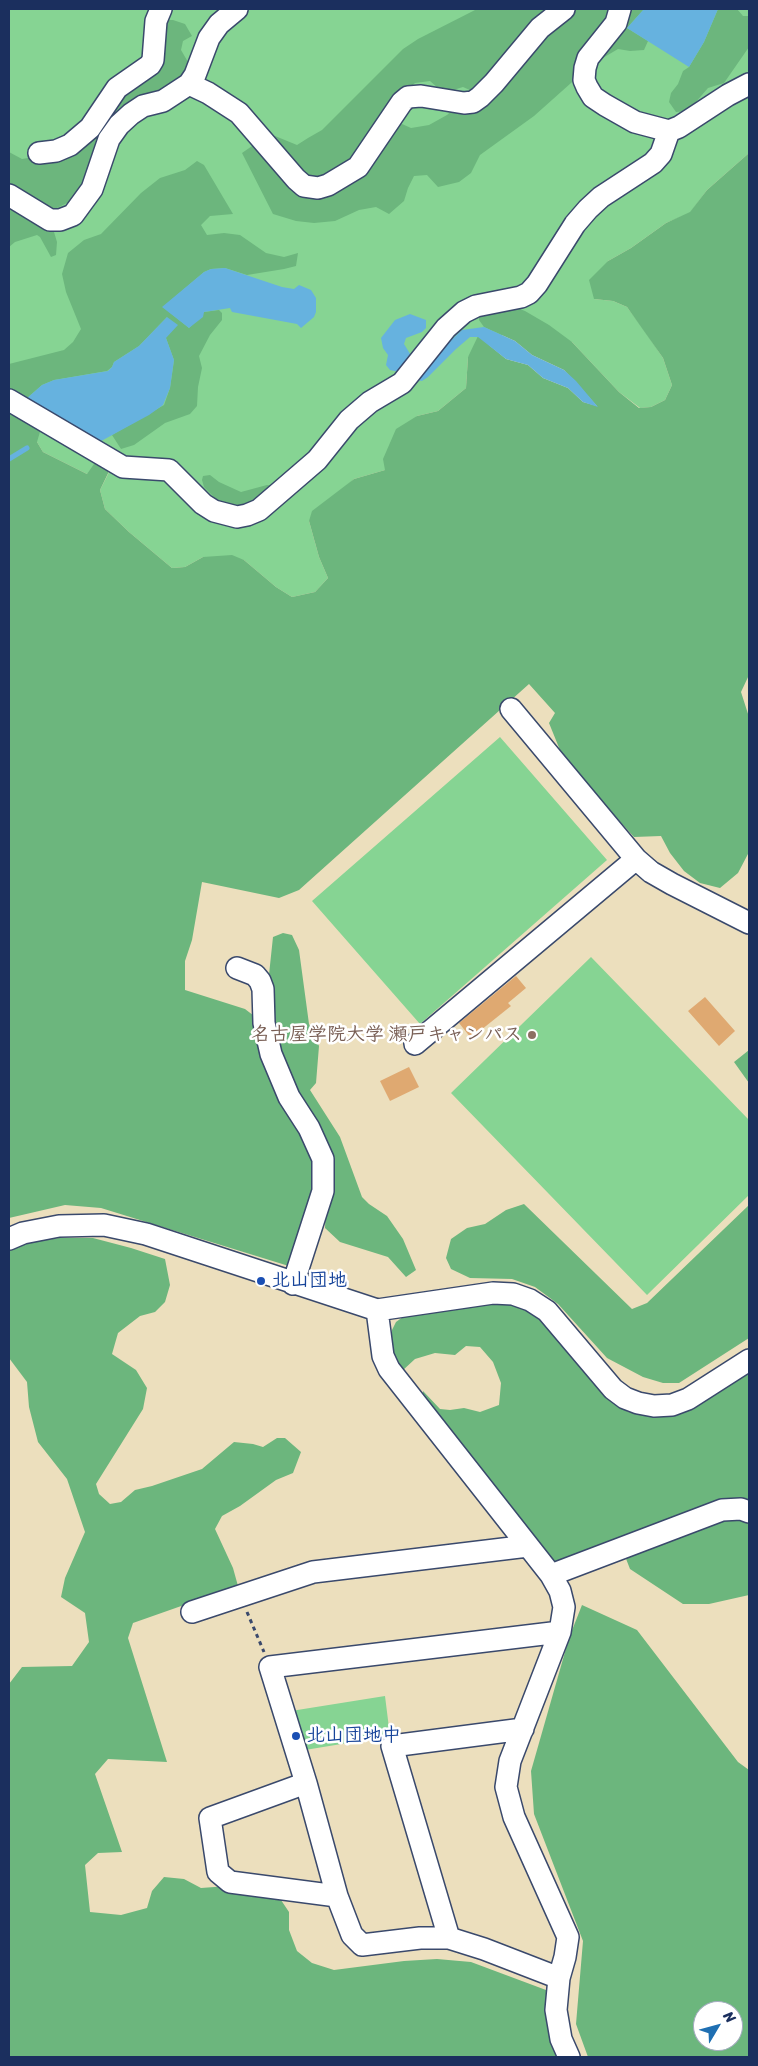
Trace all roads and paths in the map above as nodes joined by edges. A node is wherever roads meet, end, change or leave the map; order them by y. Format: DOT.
graph roads {
  1 [pos="161,9"];
  2 [pos="237,9"];
  3 [pos="564,9"];
  4 [pos="620,9"];
  5 [pos="189,84"];
  6 [pos="749,84"];
  7 [pos="669,131"];
  8 [pos="39,153"];
  9 [pos="9,195"];
  10 [pos="9,400"];
  11 [pos="511,709"];
  12 [pos="636,859"];
  13 [pos="749,923"];
  14 [pos="237,968"];
  15 [pos="415,1044"];
  16 [pos="9,1239"];
  17 [pos="293,1284"];
  18 [pos="378,1310"];
  19 [pos="749,1360"];
  20 [pos="749,1512"];
  21 [pos="528,1546"];
  22 [pos="551,1575"];
  23 [pos="241,1596"];
  24 [pos="192,1612"];
  25 [pos="560,1632"];
  26 [pos="270,1666"];
  27 [pos="523,1729"];
  28 [pos="306,1783"];
  29 [pos="337,1896"];
  30 [pos="449,1938"];
  31 [pos="559,1978"];
  32 [pos="568,2057"];
  1 -- 8 [label="street"];
  2 -- 5 [label="street"];
  3 -- 5 [label="street"];
  4 -- 7 [label="street"];
  5 -- 9 [label="street"];
  6 -- 7 [label="street"];
  7 -- 10 [label="street"];
  11 -- 12 [label="street"];
  12 -- 13 [label="street"];
  12 -- 15 [label="street"];
  14 -- 17 [label="street"];
  16 -- 17 [label="street"];
  17 -- 18 [label="street"];
  18 -- 19 [label="street"];
  18 -- 21 [label="street"];
  20 -- 22 [label="street"];
  21 -- 22 [label="street"];
  21 -- 23 [label="street"];
  22 -- 25 [label="street"];
  23 -- 24 [label="street"];
  23 -- 26 [label="path"];
  25 -- 26 [label="street"];
  25 -- 27 [label="street"];
  26 -- 28 [label="street"];
  27 -- 30 [label="street"];
  27 -- 31 [label="street"];
  28 -- 29 [label="street"];
  28 -- 29 [label="street"];
  29 -- 30 [label="street"];
  30 -- 31 [label="street"];
  31 -- 32 [label="street"];
}
